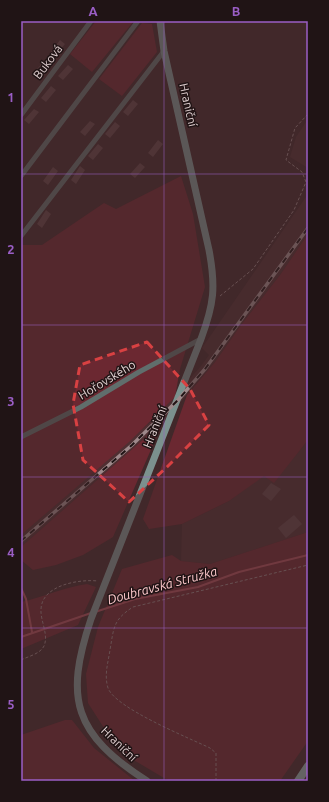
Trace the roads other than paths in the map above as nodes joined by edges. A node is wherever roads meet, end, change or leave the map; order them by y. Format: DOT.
graph roads {
  1 [pos="92,21"];
  2 [pos="138,21"];
  3 [pos="160,21"];
  4 [pos="164,51"];
  5 [pos="21,114"];
  6 [pos="21,176"];
  7 [pos="21,236"];
  8 [pos="201,339"];
  9 [pos="21,437"];
  10 [pos="308,766"];
  11 [pos="147,781"];
  12 [pos="298,781"];
  1 -- 5 [label="street, Buková"];
  2 -- 6 [label="street"];
  3 -- 4 [label="main road, Hraniční"];
  4 -- 7 [label="street"];
  4 -- 8 [label="main road, Hraniční"];
  8 -- 9 [label="street, Hořovského"];
  8 -- 11 [label="main road, Hraniční"];
  10 -- 12 [label="main road"];
}
